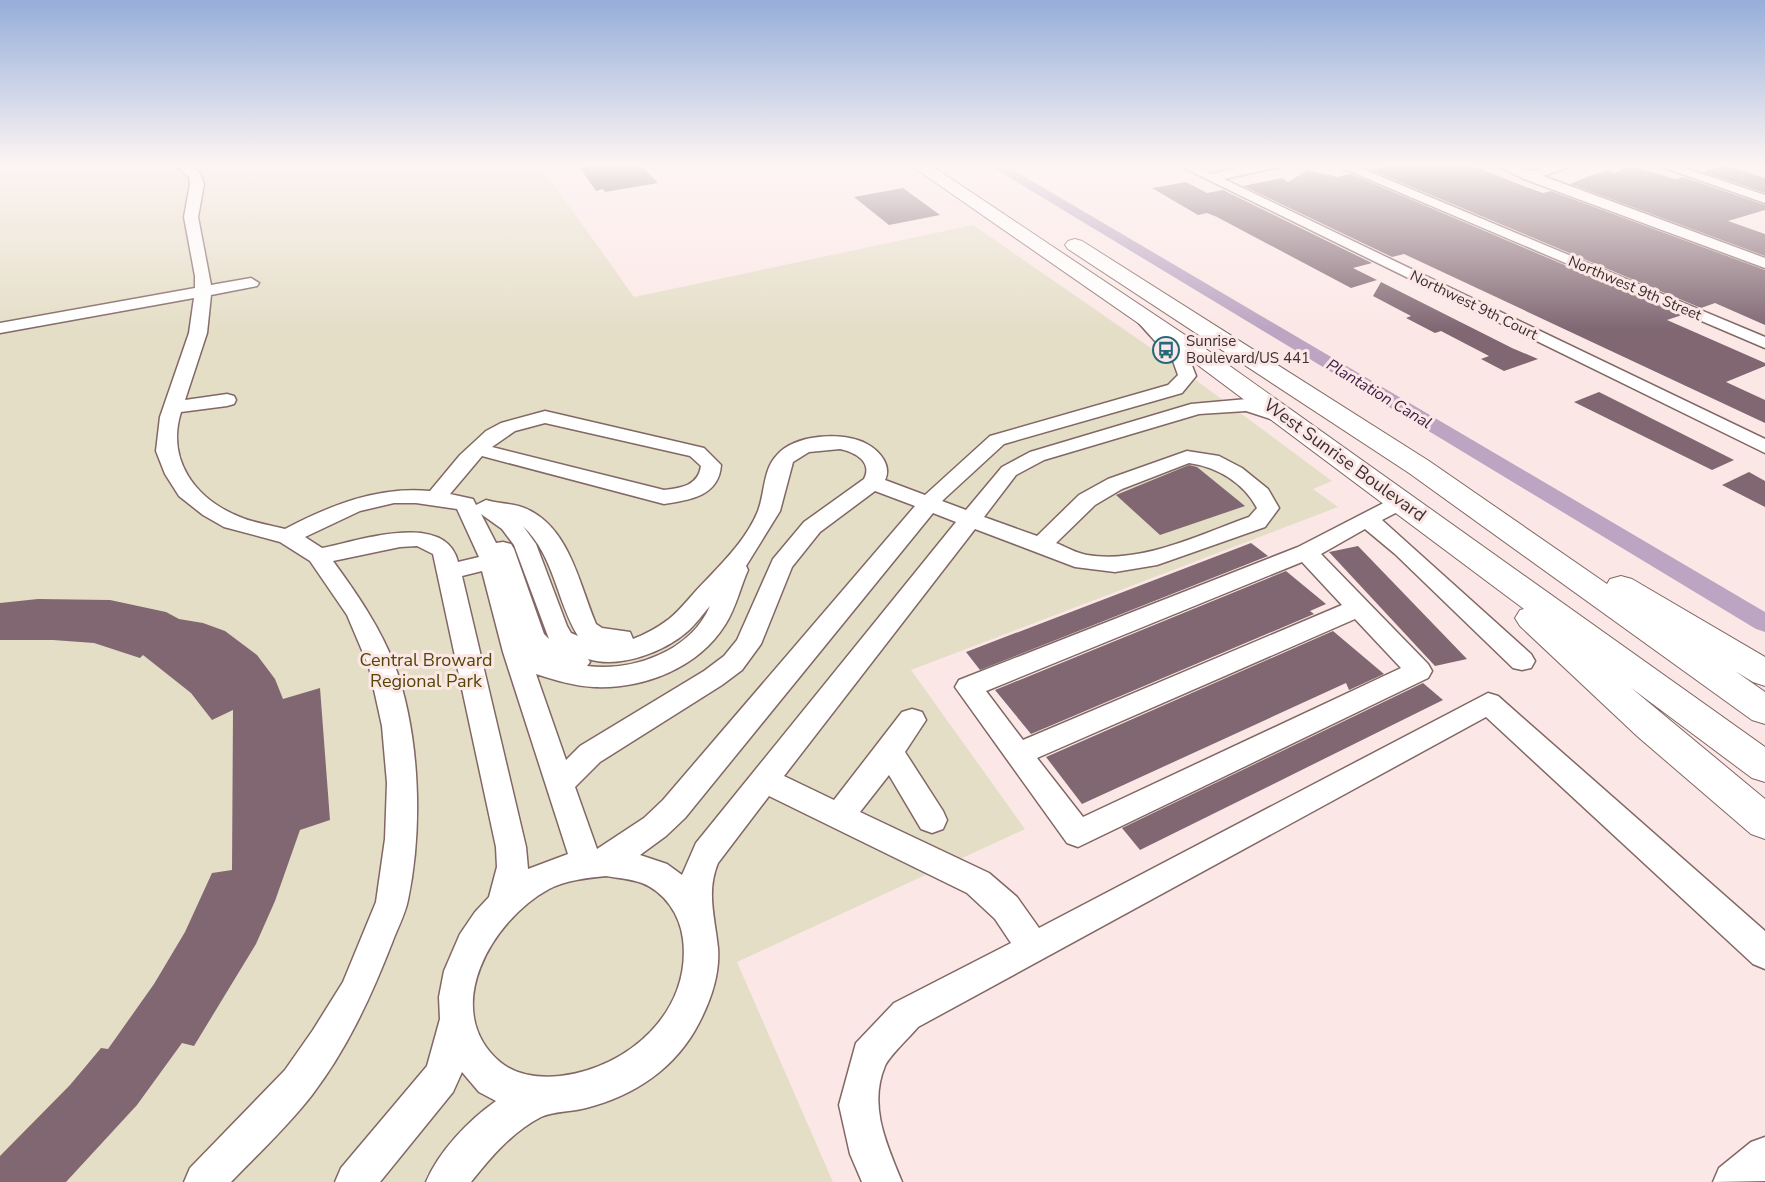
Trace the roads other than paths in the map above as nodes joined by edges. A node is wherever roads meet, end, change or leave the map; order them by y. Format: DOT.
graph roads {
  1 [pos="192,219"];
  2 [pos="999,219"];
  3 [pos="1296,219"];
  4 [pos="1470,219"];
  5 [pos="1646,219"];
  6 [pos="1062,237"];
  7 [pos="1765,263"];
  8 [pos="251,283"];
  9 [pos="203,292"];
  10 [pos="1137,312"];
  11 [pos="0,328"];
  12 [pos="1765,343"];
  13 [pos="227,400"];
  14 [pos="173,407"];
  15 [pos="1288,419"];
  16 [pos="1765,447"];
  17 [pos="477,449"];
  18 [pos="1419,467"];
  19 [pos="873,483"];
  20 [pos="436,496"];
  21 [pos="1401,501"];
  22 [pos="928,504"];
  23 [pos="476,506"];
  24 [pos="1367,519"];
  25 [pos="970,520"];
  26 [pos="288,537"];
  27 [pos="385,544"];
  28 [pos="1041,546"];
  29 [pos="1306,552"];
  30 [pos="318,556"];
  31 [pos="741,557"];
  32 [pos="491,561"];
  33 [pos="449,572"];
  34 [pos="339,587"];
  35 [pos="1359,608"];
  36 [pos="516,652"];
  37 [pos="1522,661"];
  38 [pos="1765,673"];
  39 [pos="1765,710"];
  40 [pos="912,720"];
  41 [pos="890,752"];
  42 [pos="1018,754"];
  43 [pos="1765,767"];
  44 [pos="764,780"];
  45 [pos="560,784"];
  46 [pos="838,816"];
  47 [pos="932,820"];
  48 [pos="1765,822"];
  49 [pos="596,862"];
  50 [pos="504,902"];
  51 [pos="697,923"];
  52 [pos="1034,948"];
  53 [pos="1765,953"];
  54 [pos="456,1021"];
  55 [pos="548,1096"];
  56 [pos="1765,1156"];
  57 [pos="204,1182"];
  58 [pos="355,1182"];
  59 [pos="446,1182"];
  60 [pos="882,1182"];
  61 [pos="1732,1182"];
  1 -- 9 [label="street"];
  2 -- 10 [label="main road, West Sunrise Boulevard"];
  3 -- 16 [label="street, Northwest 9th Court"];
  4 -- 12 [label="street, Northwest 9th Street"];
  5 -- 7 [label="street"];
  6 -- 18 [label="main road, West Sunrise Boulevard"];
  8 -- 9 [label="street"];
  9 -- 11 [label="street"];
  9 -- 14 [label="street"];
  10 -- 15 [label="main road, West Sunrise Boulevard"];
  10 -- 22 [label="street"];
  13 -- 14 [label="street"];
  14 -- 26 [label="street"];
  15 -- 21 [label="main road, West Sunrise Boulevard"];
  15 -- 25 [label="street"];
  17 -- 17 [label="street"];
  17 -- 20 [label="street"];
  18 -- 38 [label="main road"];
  18 -- 39 [label="main road, West Sunrise Boulevard"];
  19 -- 22 [label="street"];
  19 -- 31 [label="street"];
  19 -- 45 [label="street"];
  20 -- 23 [label="street"];
  20 -- 26 [label="street"];
  21 -- 24 [label="street"];
  21 -- 43 [label="main road, West Sunrise Boulevard"];
  21 -- 48 [label="main road"];
  22 -- 25 [label="street"];
  22 -- 49 [label="street"];
  23 -- 31 [label="street"];
  23 -- 31 [label="street"];
  23 -- 32 [label="street"];
  24 -- 29 [label="street"];
  24 -- 37 [label="street"];
  25 -- 28 [label="street"];
  25 -- 44 [label="street"];
  26 -- 30 [label="street"];
  27 -- 30 [label="street"];
  27 -- 33 [label="street"];
  27 -- 34 [label="street"];
  28 -- 28 [label="street"];
  29 -- 35 [label="street"];
  29 -- 42 [label="street"];
  30 -- 34 [label="street"];
  31 -- 36 [label="street"];
  32 -- 33 [label="street"];
  32 -- 36 [label="street"];
  33 -- 50 [label="street"];
  34 -- 57 [label="street"];
  35 -- 42 [label="street"];
  35 -- 42 [label="street"];
  36 -- 45 [label="street"];
  40 -- 41 [label="street"];
  41 -- 46 [label="street"];
  41 -- 47 [label="street"];
  44 -- 46 [label="street"];
  44 -- 51 [label="street"];
  45 -- 49 [label="street"];
  46 -- 52 [label="street"];
  49 -- 50 [label="street"];
  49 -- 51 [label="street"];
  50 -- 54 [label="street"];
  51 -- 55 [label="street"];
  52 -- 53 [label="street"];
  52 -- 60 [label="street"];
  54 -- 55 [label="street"];
  54 -- 58 [label="street"];
  55 -- 59 [label="street"];
  56 -- 61 [label="street"];
}
